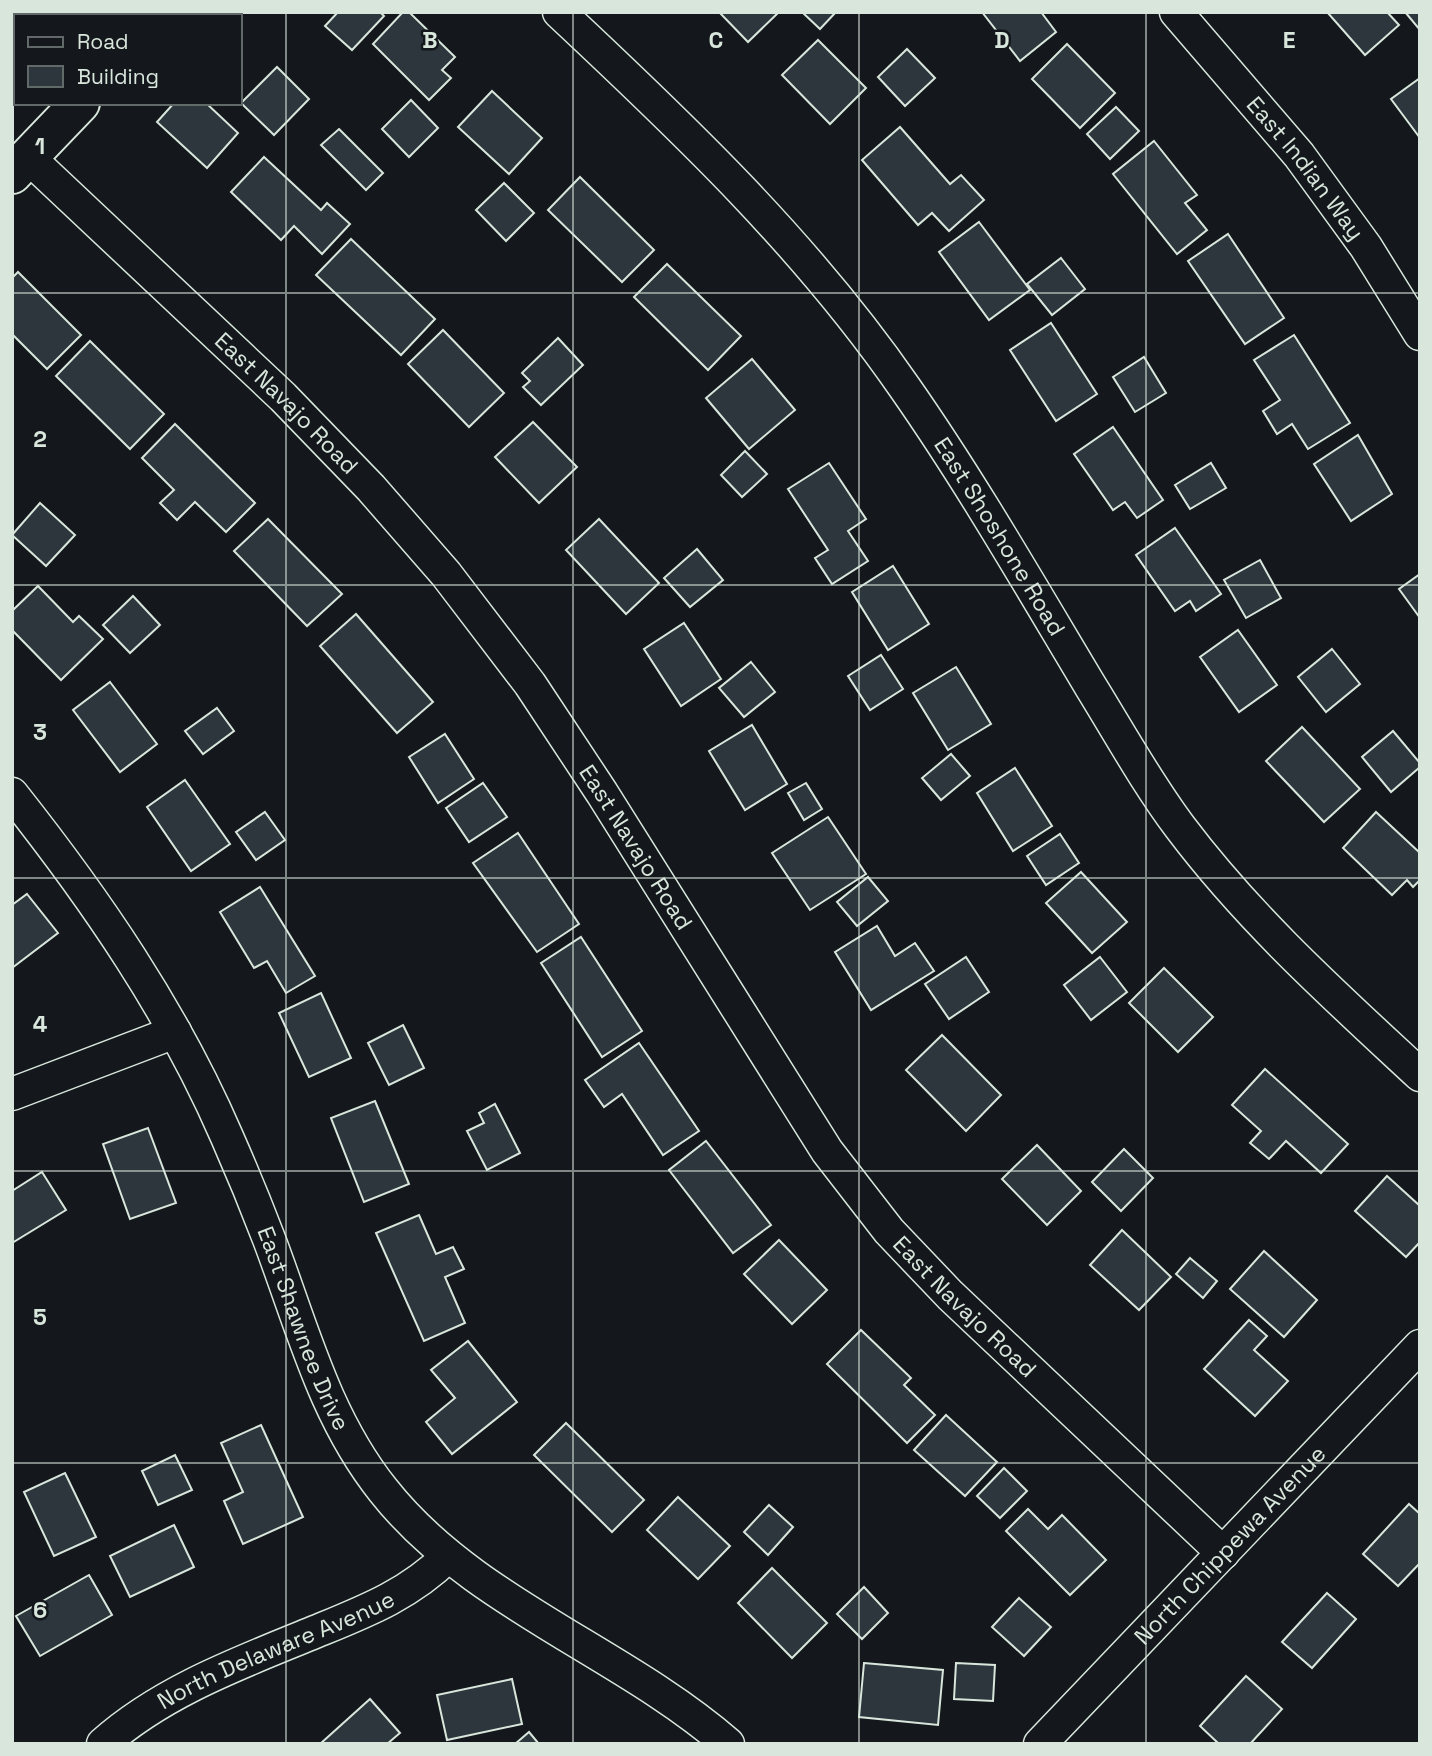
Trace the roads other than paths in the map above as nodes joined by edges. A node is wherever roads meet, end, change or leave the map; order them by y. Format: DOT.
graph roads {
  1 [pos="559,12"];
  2 [pos="1176,12"];
  3 [pos="78,105"];
  4 [pos="20,166"];
  5 [pos="1420,334"];
  6 [pos="12,793"];
  7 [pos="174,1032"];
  8 [pos="1420,1075"];
  9 [pos="12,1094"];
  10 [pos="1420,1346"];
  11 [pos="1223,1553"];
  12 [pos="448,1556"];
  13 [pos="103,1744"];
  14 [pos="728,1744"];
  15 [pos="1040,1744"];
  1 -- 8 [label="street, East Shoshone Road"];
  2 -- 5 [label="street, East Indian Way"];
  3 -- 4 [label="street"];
  4 -- 11 [label="street, East Navajo Road"];
  6 -- 7 [label="street, East Shawnee Drive"];
  7 -- 9 [label="street"];
  7 -- 12 [label="street, East Shawnee Drive"];
  10 -- 11 [label="street, North Chippewa Avenue"];
  11 -- 15 [label="street, North Chippewa Avenue"];
  12 -- 13 [label="street, North Delaware Avenue"];
  12 -- 14 [label="street, East Shawnee Drive"];
}
